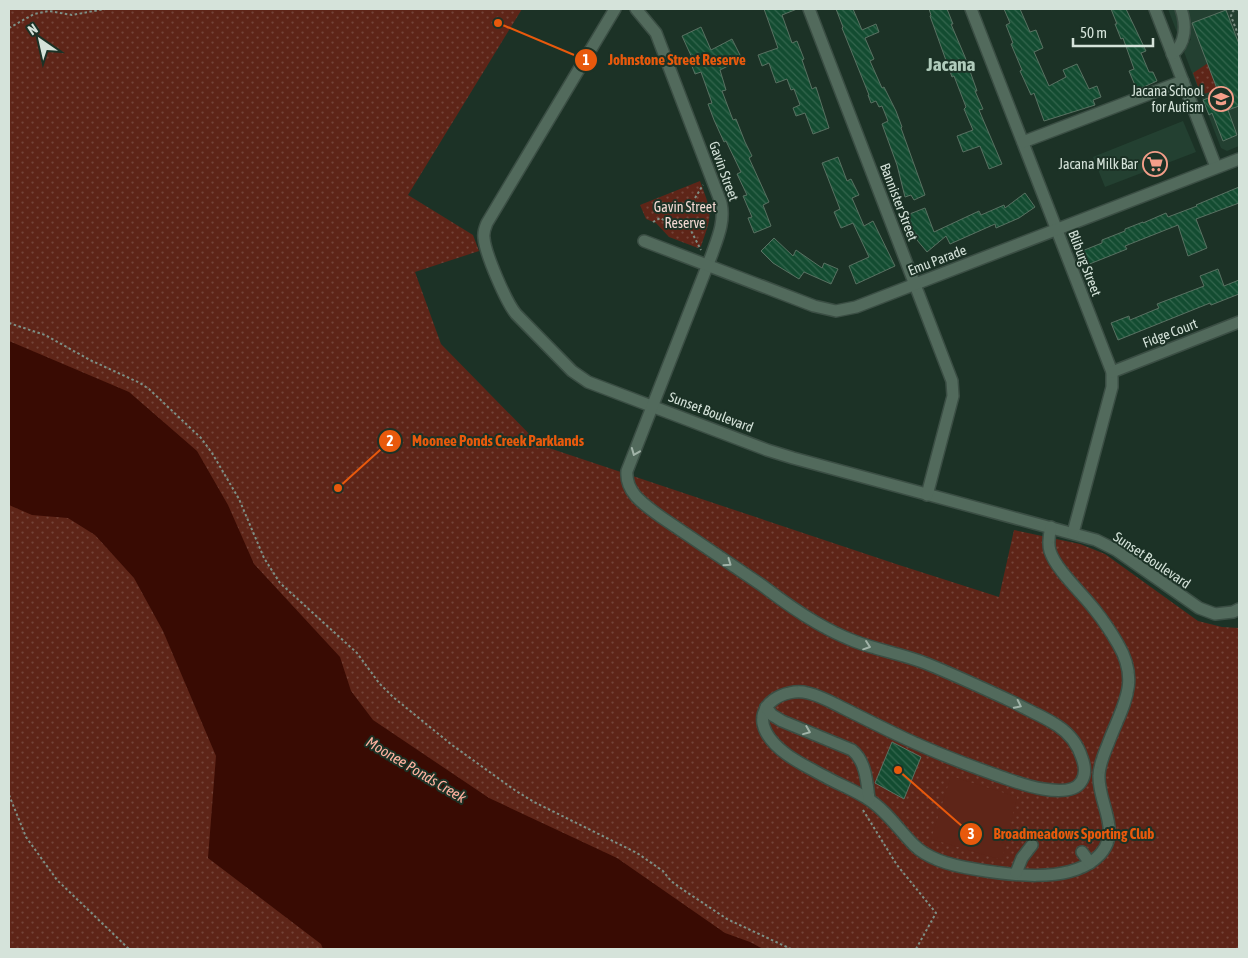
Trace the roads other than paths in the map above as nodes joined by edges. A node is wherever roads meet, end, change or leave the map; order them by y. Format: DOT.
graph roads {
  1 [pos="615,9"];
  2 [pos="636,9"];
  3 [pos="809,9"];
  4 [pos="971,9"];
  5 [pos="1155,9"];
  6 [pos="1181,9"];
  7 [pos="1172,54"];
  8 [pos="1183,82"];
  9 [pos="1023,142"];
  10 [pos="1239,158"];
  11 [pos="1216,167"];
  12 [pos="1056,229"];
  13 [pos="644,241"];
  14 [pos="707,265"];
  15 [pos="915,285"];
  16 [pos="1239,322"];
  17 [pos="1112,372"];
  18 [pos="653,406"];
  19 [pos="927,495"];
  20 [pos="1051,527"];
  21 [pos="1073,533"];
  22 [pos="1239,609"];
  23 [pos="766,707"];
  24 [pos="867,798"];
  25 [pos="1032,845"];
  26 [pos="1082,852"];
  27 [pos="1090,863"];
  28 [pos="1016,874"];
  1 -- 18 [label="street, Sunset Boulevard"];
  2 -- 14 [label="street, Gavin Street"];
  3 -- 15 [label="street, Bannister Street"];
  4 -- 9 [label="street, Bliburg Street"];
  5 -- 7 [label="street"];
  6 -- 7 [label="street"];
  7 -- 8 [label="street"];
  8 -- 9 [label="street"];
  8 -- 11 [label="street"];
  9 -- 12 [label="street, Bliburg Street"];
  10 -- 11 [label="street, Emu Parade"];
  11 -- 12 [label="street, Emu Parade"];
  12 -- 15 [label="street, Emu Parade"];
  12 -- 17 [label="street, Bliburg Street"];
  13 -- 14 [label="street, Emu Parade"];
  14 -- 15 [label="street, Emu Parade"];
  14 -- 18 [label="street, Gavin Street"];
  15 -- 19 [label="street, Bannister Street"];
  16 -- 17 [label="street, Fidge Court"];
  17 -- 21 [label="street, Bliburg Street"];
  18 -- 19 [label="street, Sunset Boulevard"];
  18 -- 23 [label="street, Gavin Street, one-way"];
  19 -- 20 [label="street, Sunset Boulevard"];
  20 -- 21 [label="street, Sunset Boulevard"];
  20 -- 27 [label="street"];
  21 -- 22 [label="street, Sunset Boulevard"];
  23 -- 24 [label="street"];
  23 -- 24 [label="street, one-way"];
  24 -- 28 [label="street"];
  25 -- 28 [label="street"];
  26 -- 27 [label="street"];
  27 -- 28 [label="street"];
}
